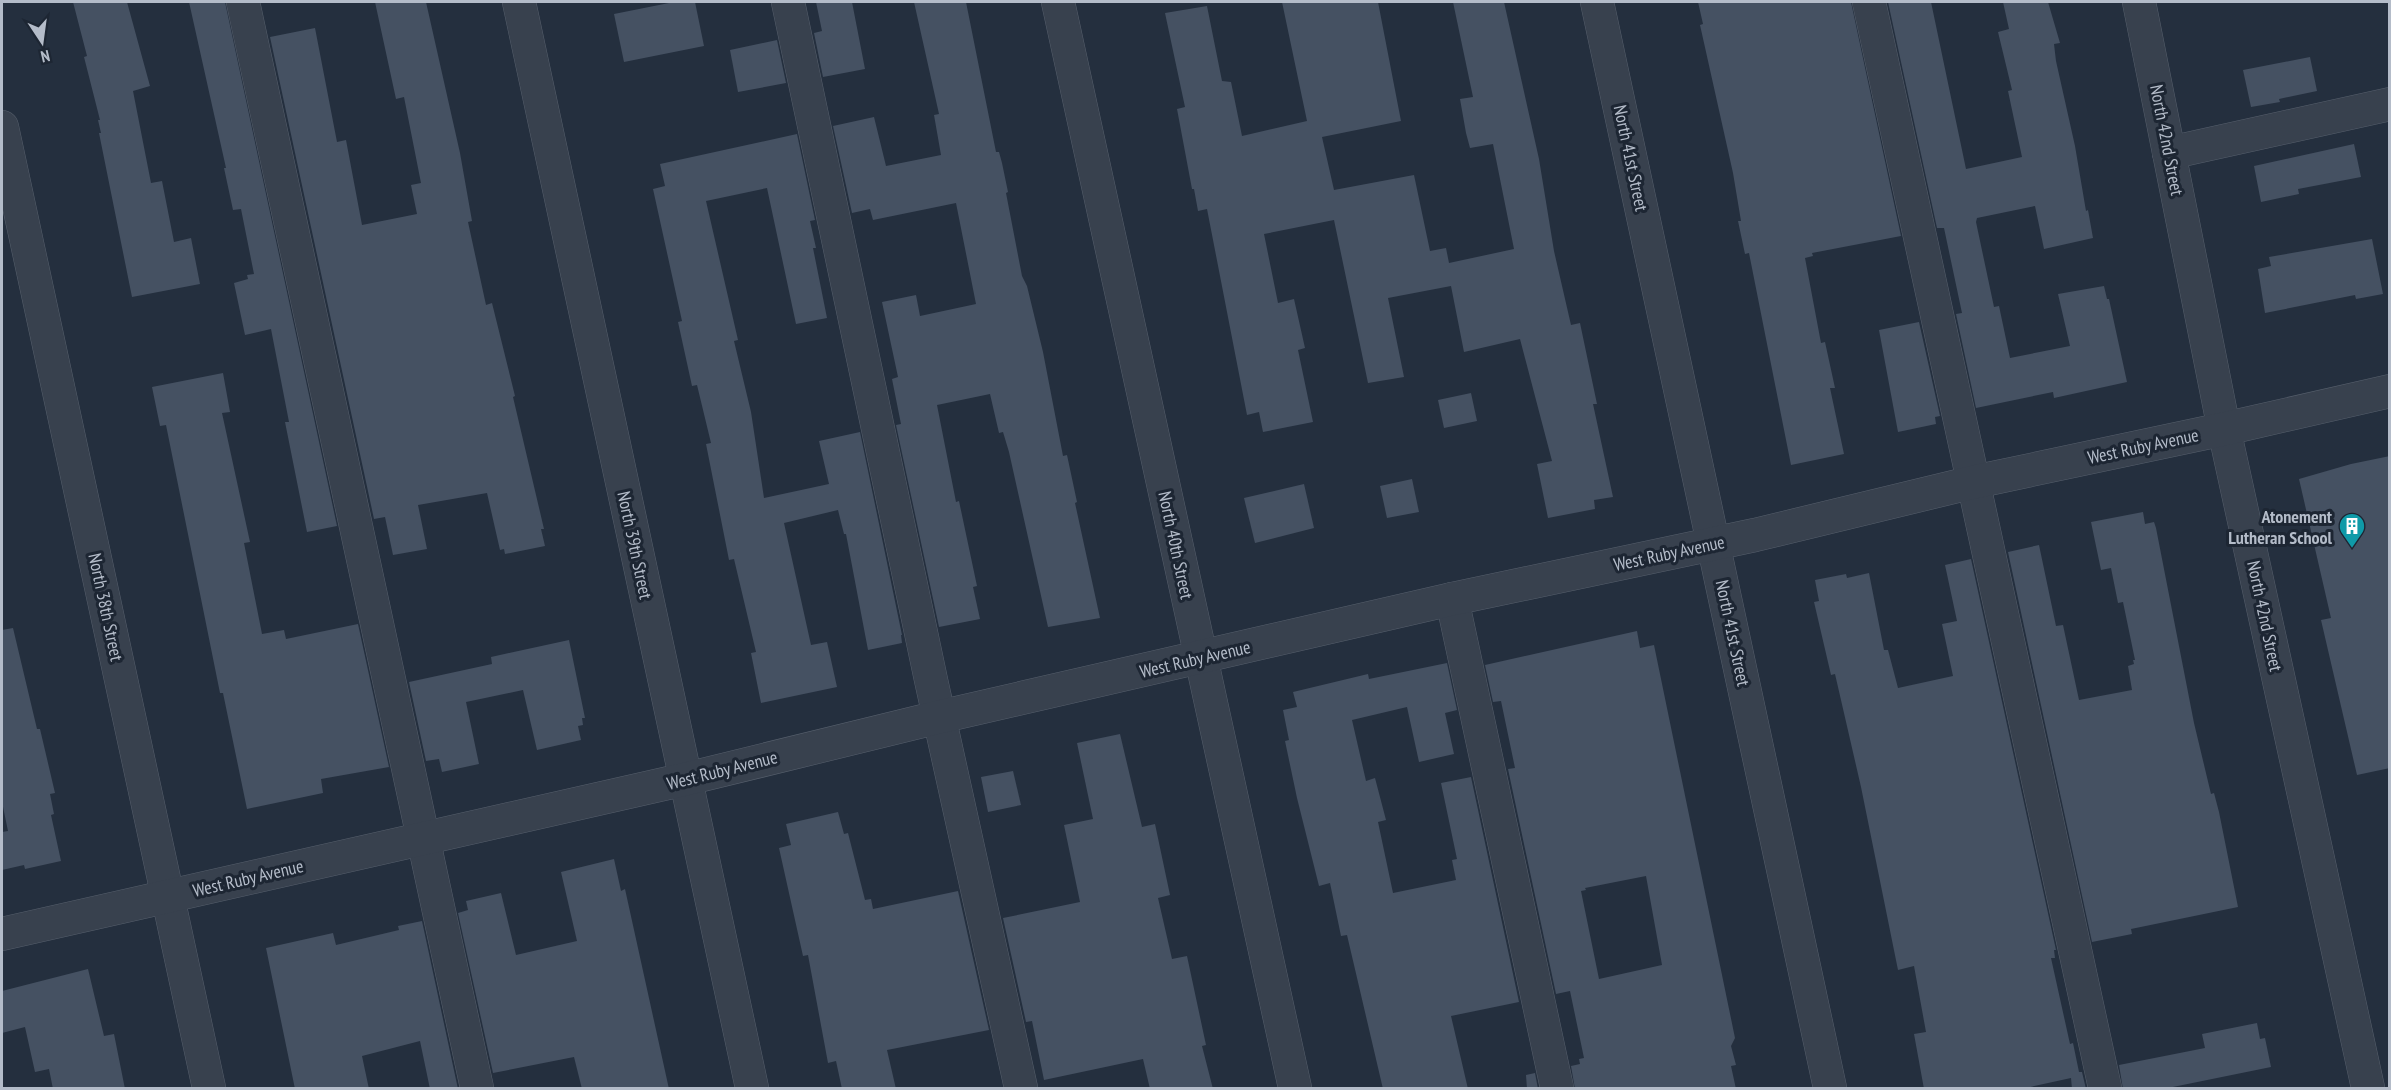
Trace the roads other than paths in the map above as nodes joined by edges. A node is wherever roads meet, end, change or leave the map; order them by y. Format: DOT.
graph roads {
  1 [pos="243,2"];
  2 [pos="519,2"];
  3 [pos="788,2"];
  4 [pos="1058,2"];
  5 [pos="1597,2"];
  6 [pos="1869,2"];
  7 [pos="2139,2"];
  8 [pos="2390,104"];
  9 [pos="2,127"];
  10 [pos="2169,153"];
  11 [pos="2390,391"];
  12 [pos="2224,429"];
  13 [pos="1974,482"];
  14 [pos="1714,543"];
  15 [pos="1452,599"];
  16 [pos="1201,658"];
  17 [pos="939,717"];
  18 [pos="686,779"];
  19 [pos="423,837"];
  20 [pos="168,896"];
  21 [pos="2,934"];
  22 [pos="209,1089"];
  23 [pos="477,1089"];
  24 [pos="752,1089"];
  25 [pos="1021,1089"];
  26 [pos="1294,1089"];
  27 [pos="1557,1089"];
  28 [pos="1830,1089"];
  29 [pos="2105,1089"];
  30 [pos="2368,1089"];
  1 -- 19 [label="street"];
  2 -- 18 [label="street, North 39th Street"];
  3 -- 17 [label="street"];
  4 -- 16 [label="street, North 40th Street"];
  5 -- 14 [label="street, North 41st Street"];
  6 -- 13 [label="street"];
  7 -- 10 [label="street, North 42nd Street"];
  8 -- 10 [label="street"];
  9 -- 20 [label="street, North 38th Street"];
  10 -- 12 [label="street, North 42nd Street"];
  11 -- 12 [label="street, West Ruby Avenue"];
  12 -- 13 [label="street, West Ruby Avenue"];
  12 -- 30 [label="street, North 42nd Street"];
  13 -- 14 [label="street, West Ruby Avenue"];
  13 -- 29 [label="street"];
  14 -- 15 [label="street, West Ruby Avenue"];
  14 -- 28 [label="street, North 41st Street"];
  15 -- 16 [label="street, West Ruby Avenue"];
  15 -- 27 [label="street"];
  16 -- 17 [label="street, West Ruby Avenue"];
  16 -- 26 [label="street, North 40th Street"];
  17 -- 18 [label="street, West Ruby Avenue"];
  17 -- 25 [label="street"];
  18 -- 19 [label="street, West Ruby Avenue"];
  18 -- 24 [label="street, North 39th Street"];
  19 -- 20 [label="street, West Ruby Avenue"];
  19 -- 23 [label="street"];
  20 -- 21 [label="street, West Ruby Avenue"];
  20 -- 22 [label="street, North 38th Street"];
}
